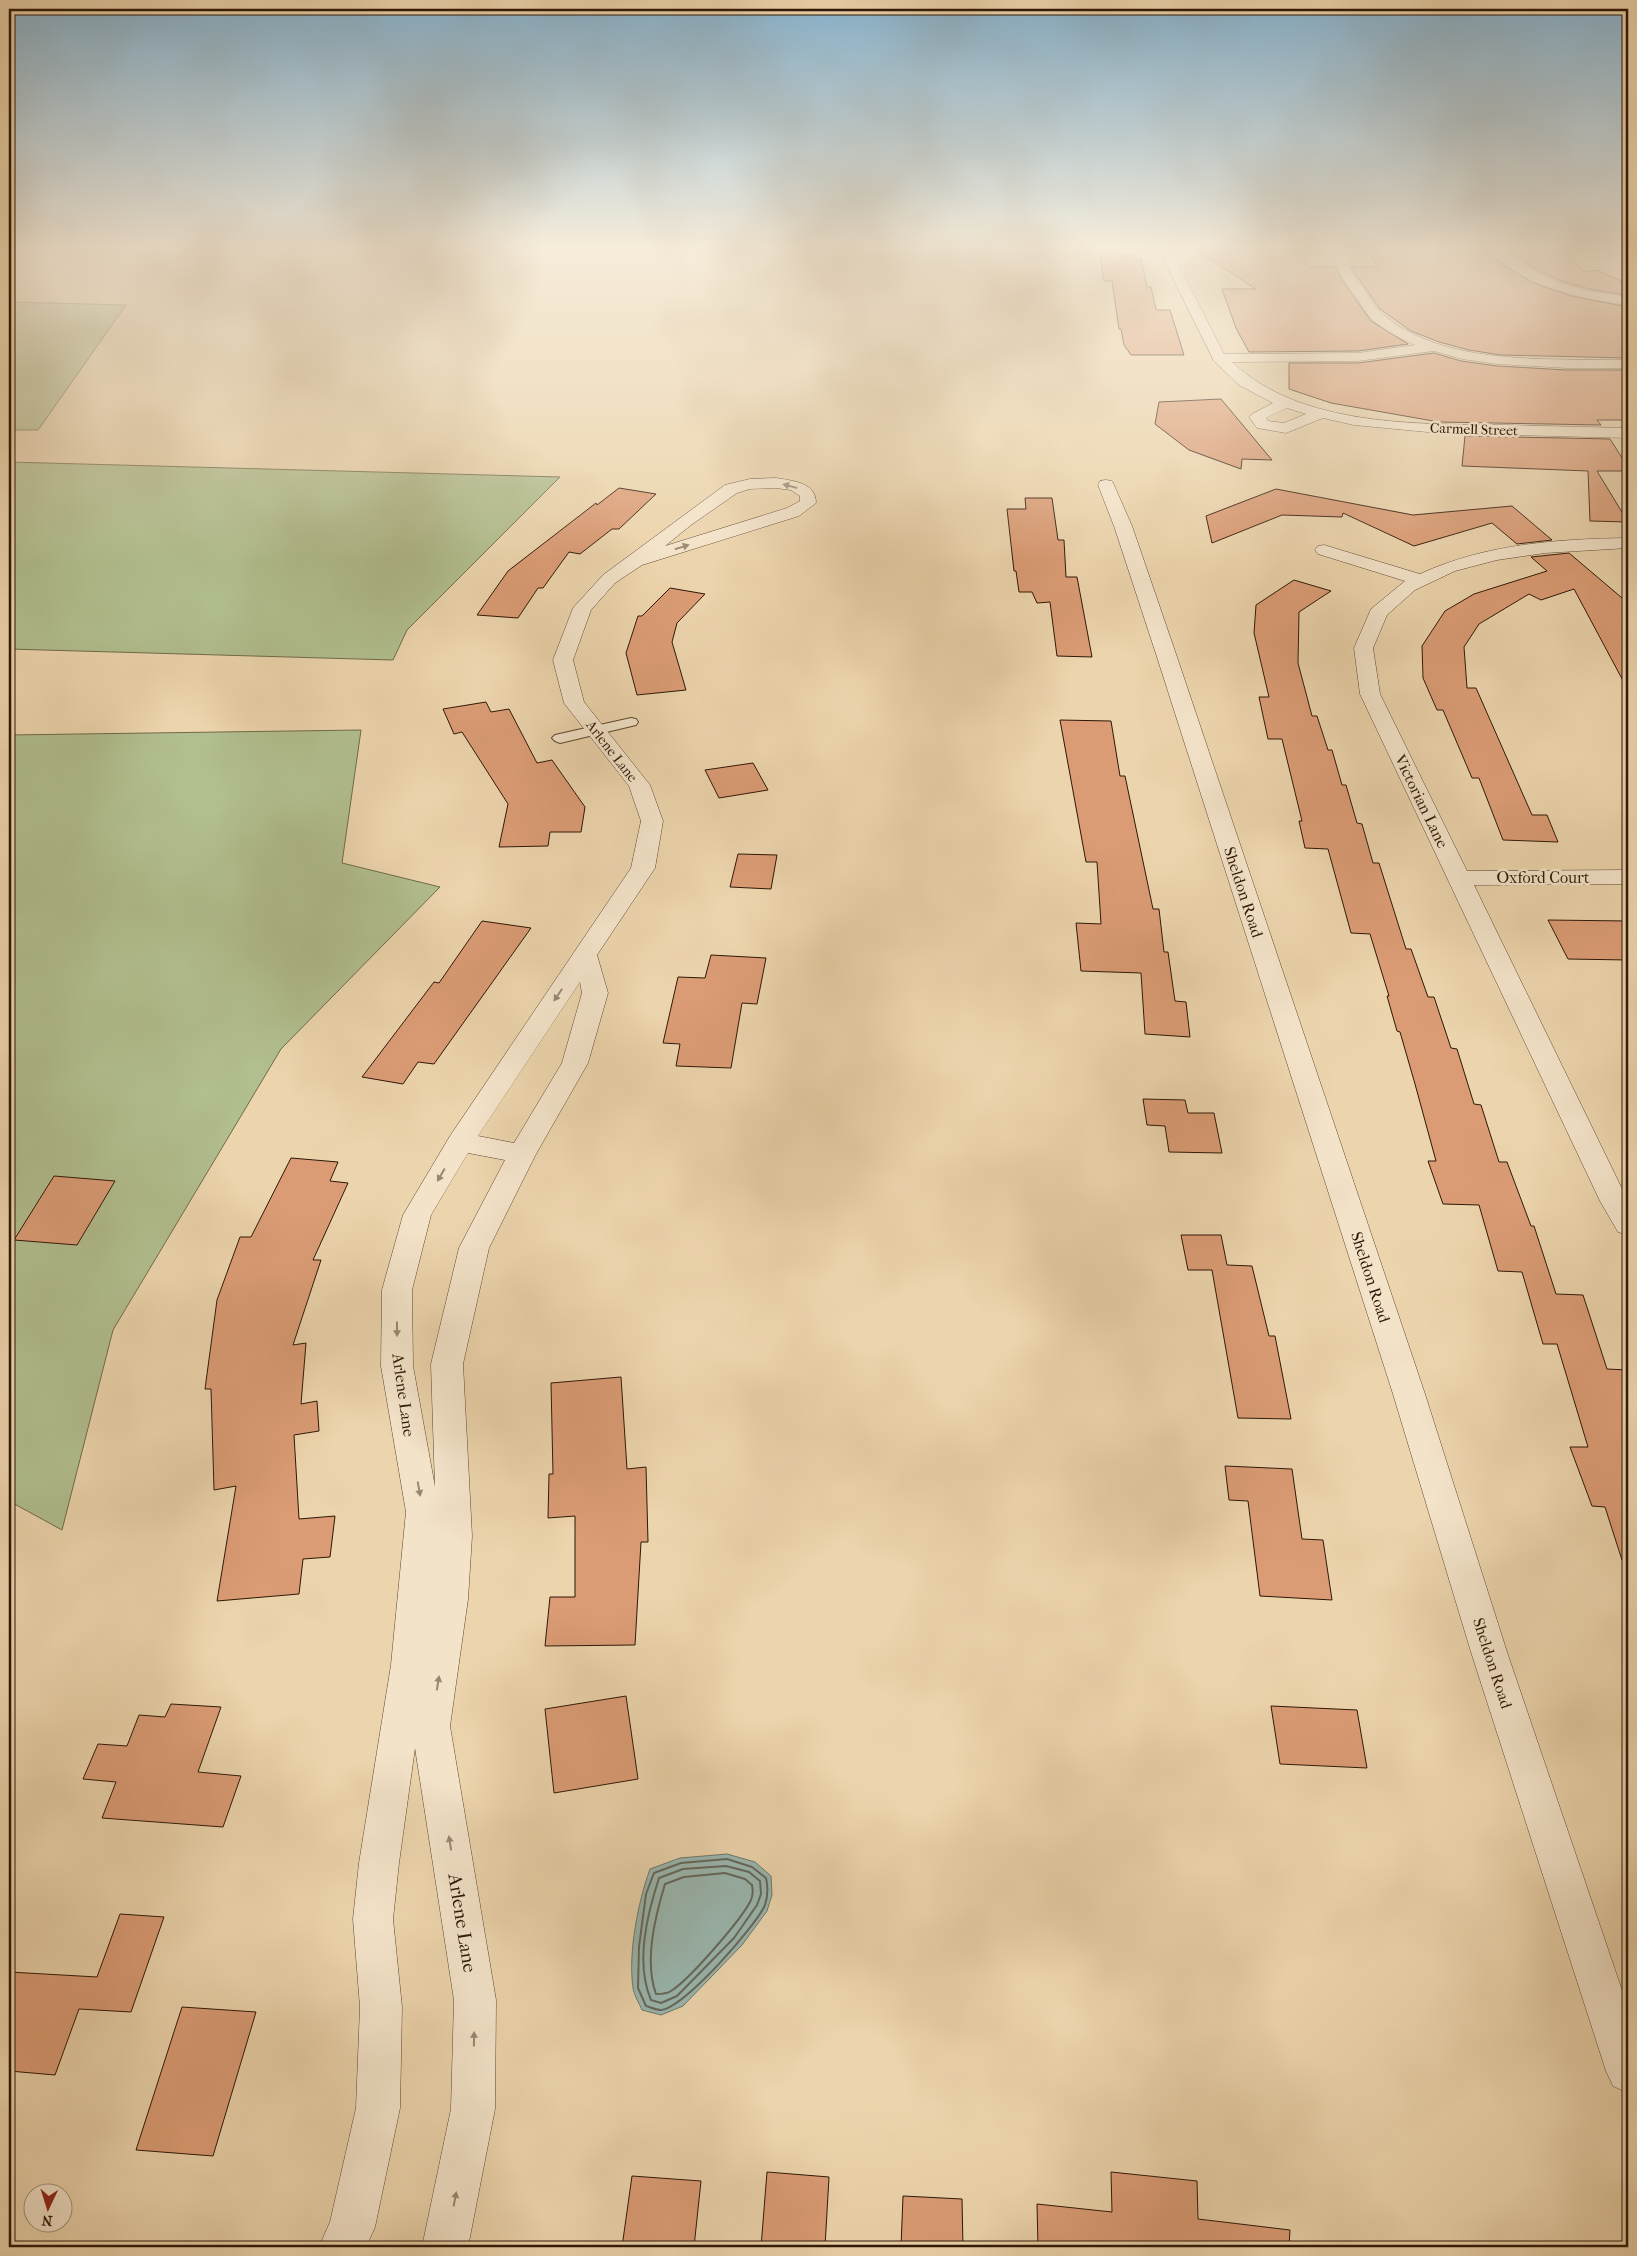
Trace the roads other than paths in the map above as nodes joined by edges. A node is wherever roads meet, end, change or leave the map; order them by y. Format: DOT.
graph roads {
  1 [pos="1216,351"];
  2 [pos="1402,351"];
  3 [pos="1460,351"];
  4 [pos="1219,358"];
  5 [pos="1628,364"];
  6 [pos="1285,403"];
  7 [pos="1322,414"];
  8 [pos="1628,433"];
  9 [pos="1106,485"];
  10 [pos="1628,543"];
  11 [pos="1324,550"];
  12 [pos="636,561"];
  13 [pos="1420,580"];
  14 [pos="631,722"];
  15 [pos="596,730"];
  16 [pos="560,738"];
  17 [pos="1628,877"];
  18 [pos="1459,878"];
  19 [pos="585,954"];
  20 [pos="460,1142"];
  21 [pos="522,1154"];
  22 [pos="1628,1225"];
  23 [pos="450,1599"];
  24 [pos="415,1600"];
  25 [pos="1628,2072"];
  26 [pos="342,2247"];
  27 [pos="445,2247"];
  1 -- 4 [label="street, Carmell Street"];
  2 -- 4 [label="street"];
  3 -- 5 [label="street"];
  4 -- 6 [label="street, Carmell Street"];
  6 -- 7 [label="street, Carmell Street"];
  6 -- 7 [label="street, Carmell Street"];
  7 -- 8 [label="street, Carmell Street"];
  9 -- 25 [label="street, Sheldon Road"];
  10 -- 13 [label="street, Victorian Lane"];
  11 -- 13 [label="street"];
  12 -- 12 [label="street, Arlene Lane, one-way"];
  12 -- 15 [label="street, Arlene Lane"];
  13 -- 18 [label="street, Victorian Lane"];
  14 -- 15 [label="lane"];
  15 -- 16 [label="lane"];
  15 -- 19 [label="street, Arlene Lane"];
  17 -- 18 [label="street, Oxford Court"];
  18 -- 22 [label="street, Victorian Lane"];
  19 -- 20 [label="street, Arlene Lane, one-way"];
  19 -- 21 [label="street, Arlene Lane"];
  20 -- 21 [label="street"];
  20 -- 24 [label="street, Arlene Lane, one-way"];
  21 -- 23 [label="street, Arlene Lane"];
  23 -- 24 [label="street"];
  27 -- 23 [label="street, Arlene Lane, one-way"];
  24 -- 26 [label="street, Arlene Lane"];
}
